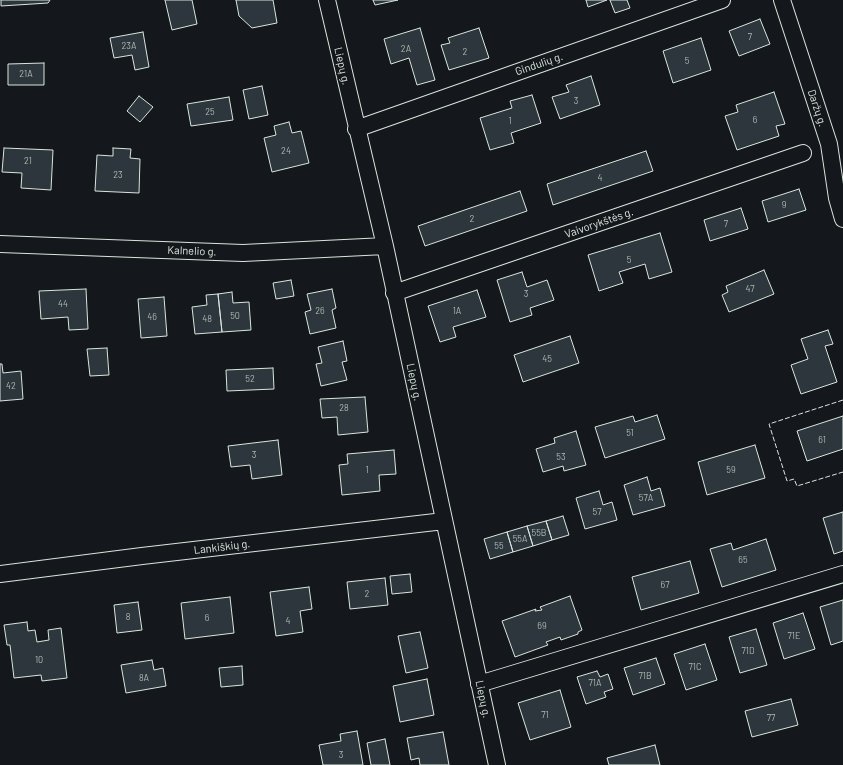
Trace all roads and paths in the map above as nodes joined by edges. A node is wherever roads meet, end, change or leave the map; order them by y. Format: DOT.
graph roads {
  1 [pos="327,0"];
  2 [pos="722,0"];
  3 [pos="782,0"];
  4 [pos="356,129"];
  5 [pos="804,153"];
  6 [pos="843,219"];
  7 [pos="0,244"];
  8 [pos="385,246"];
  9 [pos="394,293"];
  10 [pos="444,521"];
  11 [pos="0,574"];
  12 [pos="843,574"];
  13 [pos="480,684"];
  14 [pos="497,765"];
  1 -- 4 [label="street, Liepų g."];
  2 -- 4 [label="street, Gindulių g."];
  3 -- 6 [label="street, Daržų g."];
  4 -- 8 [label="street, Liepų g."];
  5 -- 9 [label="street, Vaivorykštės g."];
  7 -- 8 [label="street, Kalnelio g."];
  8 -- 9 [label="street, Liepų g."];
  9 -- 10 [label="street, Liepų g."];
  10 -- 11 [label="street, Lankiškių g."];
  10 -- 13 [label="street, Liepų g."];
  12 -- 13 [label="street"];
  13 -- 14 [label="street, Liepų g."];
}
